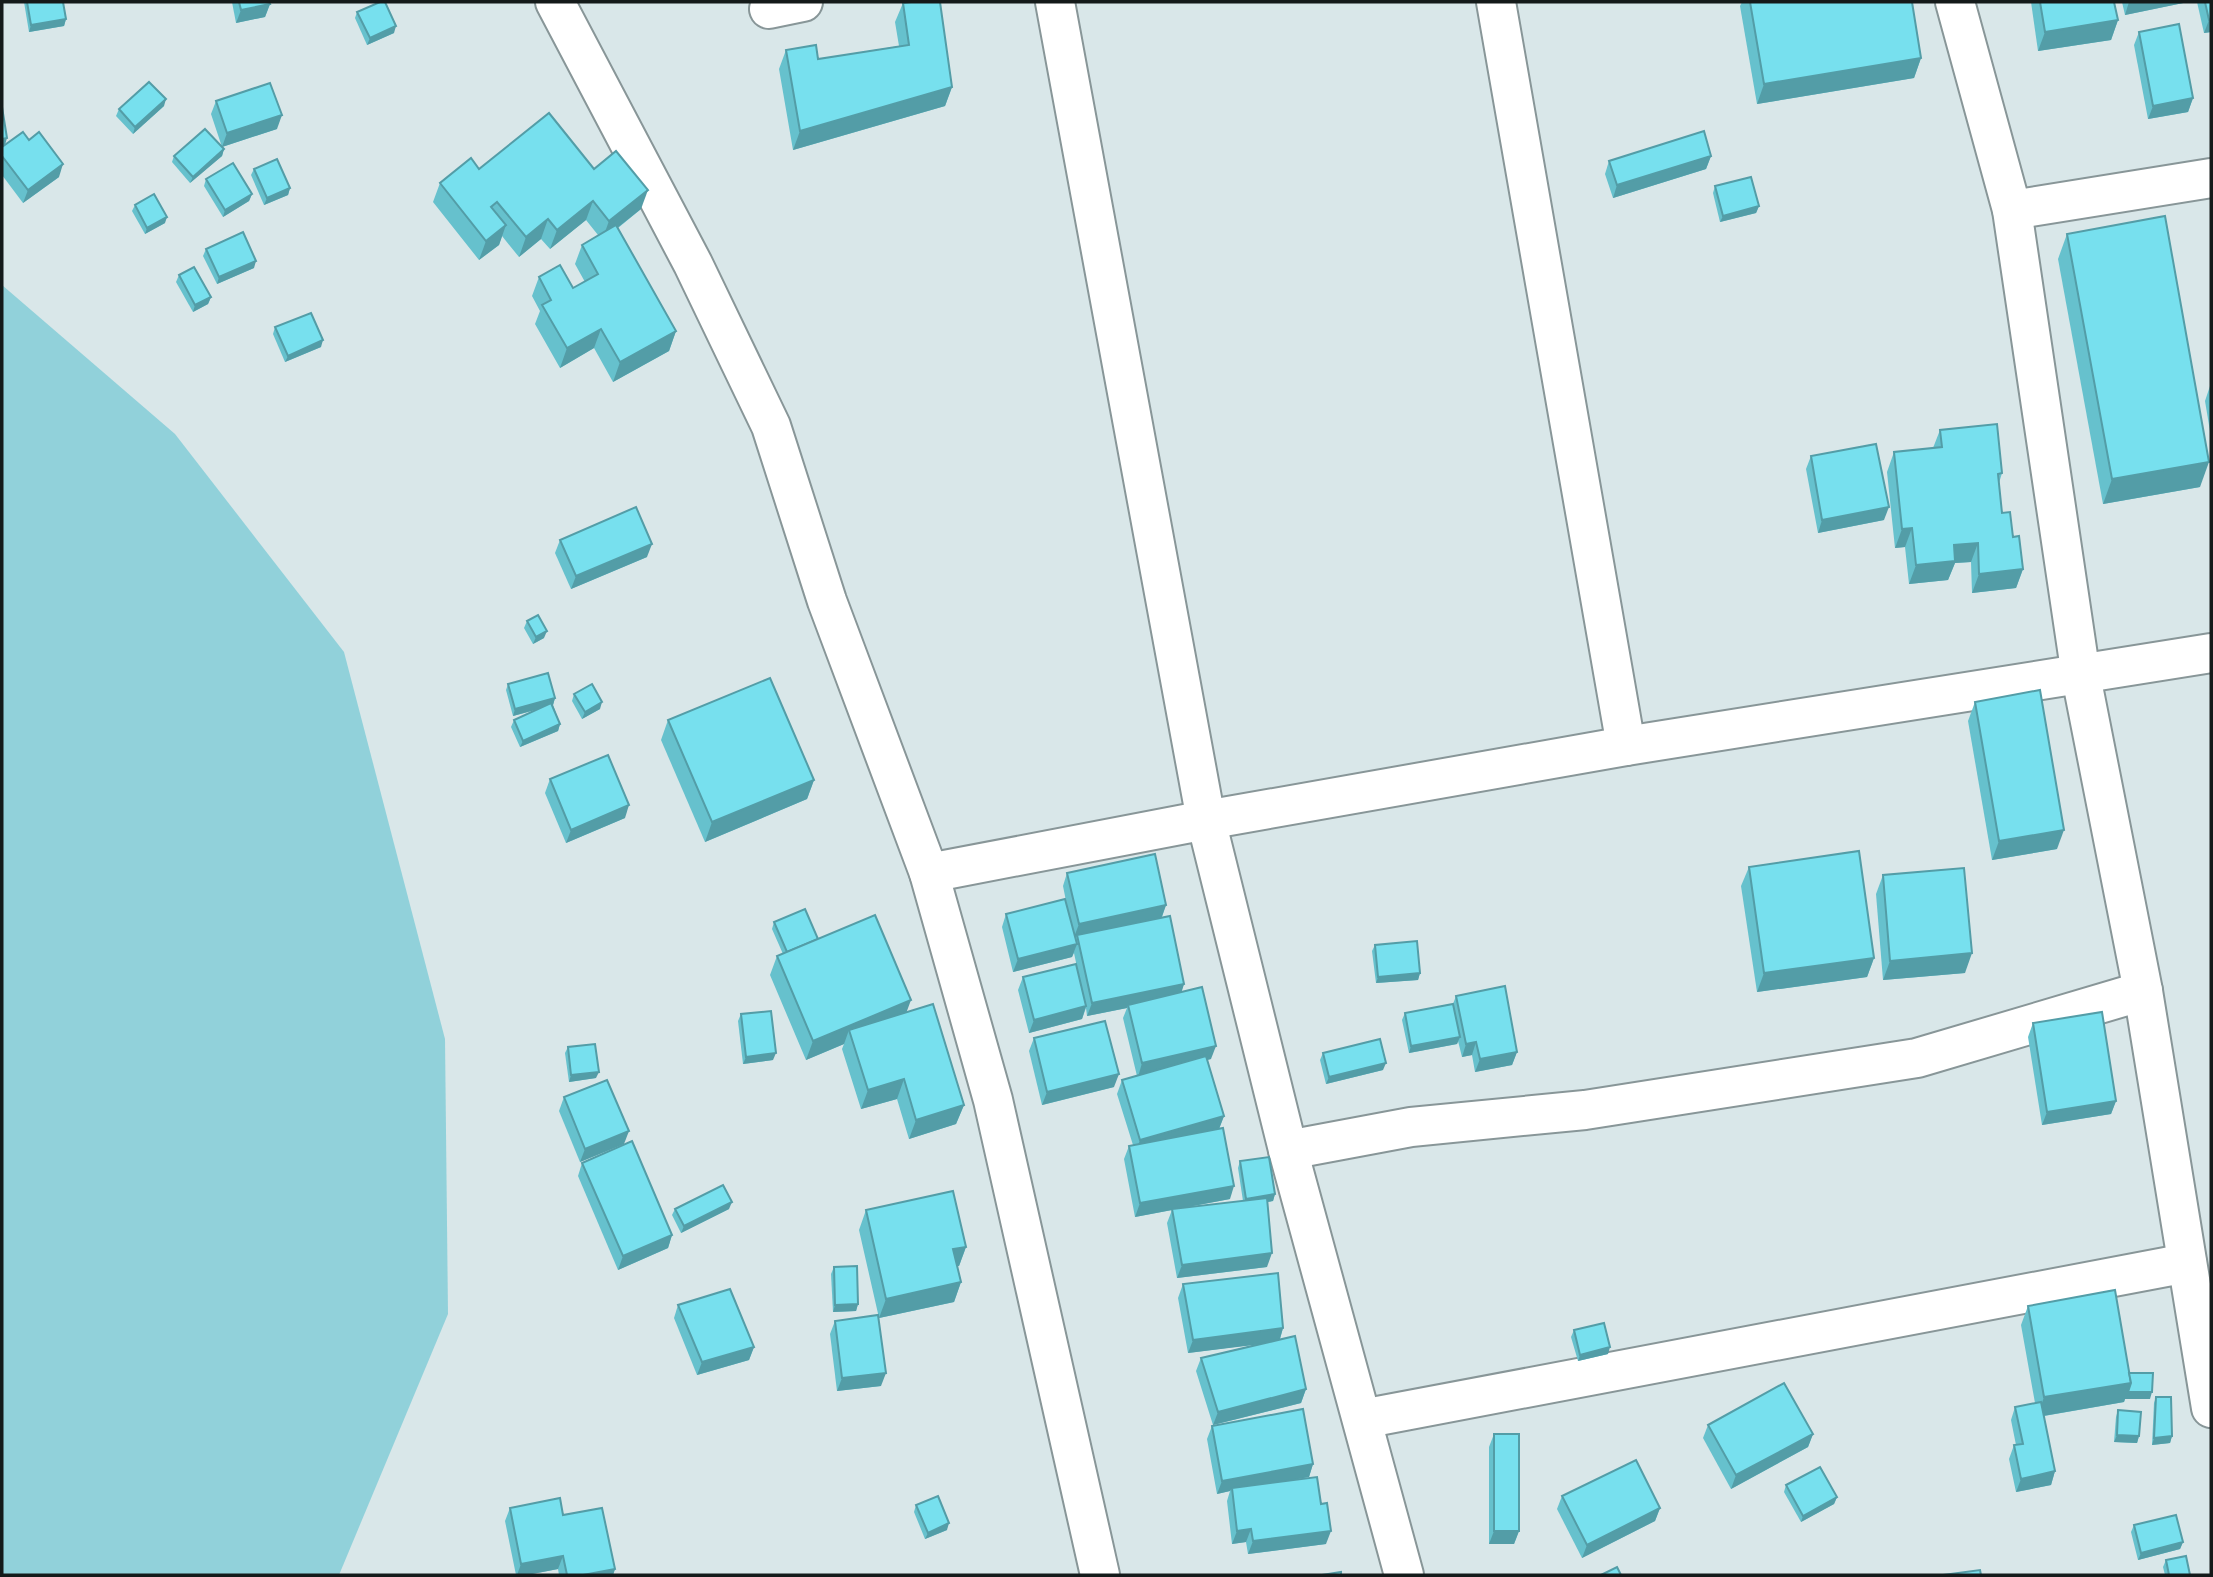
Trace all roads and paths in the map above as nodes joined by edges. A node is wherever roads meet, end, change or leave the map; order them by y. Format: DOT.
graph roads {
  1 [pos="555,2"];
  2 [pos="1055,2"];
  3 [pos="1496,2"];
  4 [pos="1955,2"];
  5 [pos="2211,178"];
  6 [pos="2012,209"];
  7 [pos="2211,653"];
  8 [pos="2081,676"];
  9 [pos="1626,746"];
  10 [pos="1206,820"];
  11 [pos="929,873"];
  12 [pos="2143,991"];
  13 [pos="1287,1150"];
  14 [pos="2188,1263"];
  15 [pos="2211,1408"];
  16 [pos="1362,1419"];
  17 [pos="1100,1575"];
  18 [pos="1404,1575"];
  1 -- 11 [label="street"];
  2 -- 10 [label="street"];
  3 -- 9 [label="street"];
  4 -- 6 [label="street"];
  5 -- 6 [label="street"];
  6 -- 8 [label="street"];
  7 -- 8 [label="street"];
  8 -- 9 [label="street"];
  8 -- 12 [label="street"];
  9 -- 10 [label="street"];
  10 -- 11 [label="street"];
  10 -- 13 [label="street"];
  11 -- 17 [label="street"];
  12 -- 13 [label="street"];
  12 -- 14 [label="street"];
  13 -- 16 [label="street"];
  14 -- 15 [label="street"];
  14 -- 16 [label="street"];
  16 -- 18 [label="street"];
}
